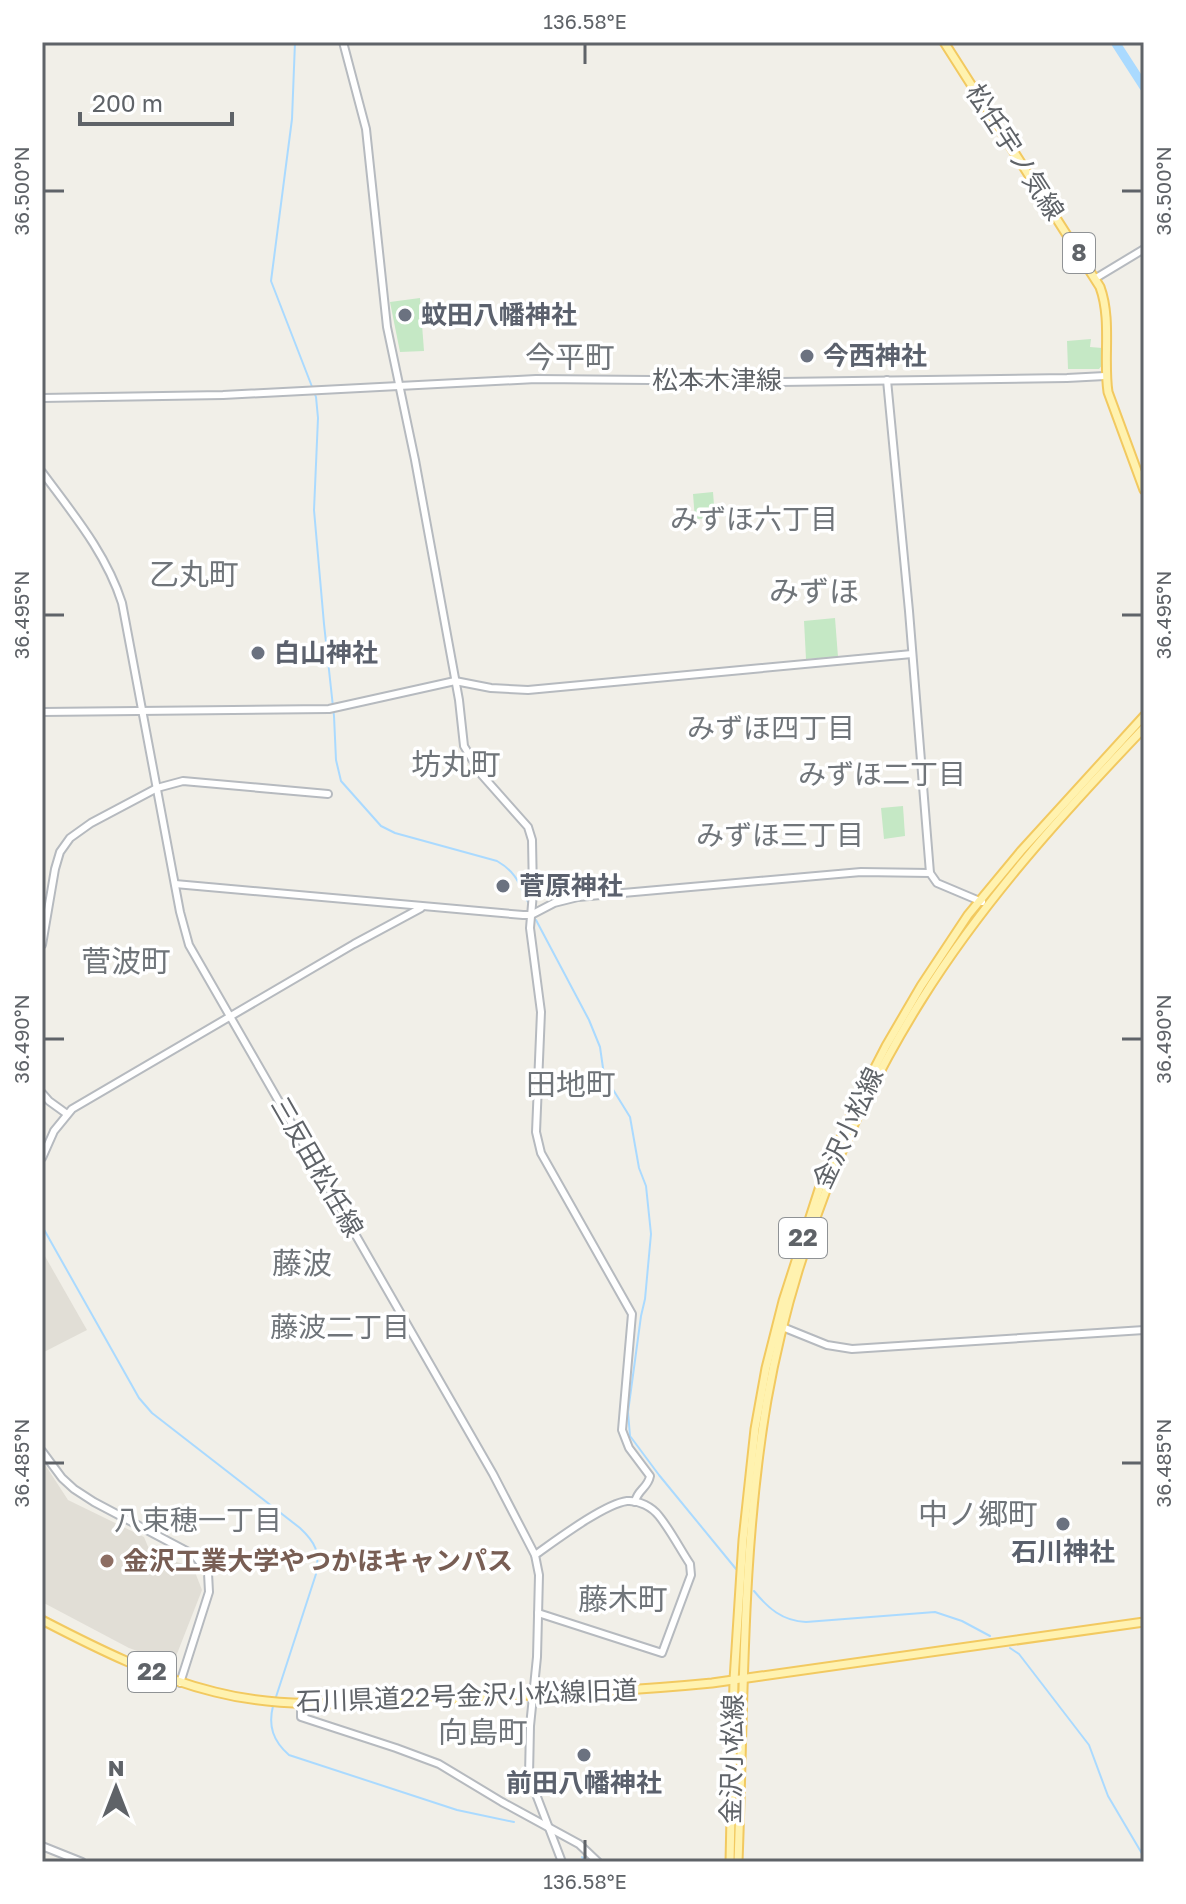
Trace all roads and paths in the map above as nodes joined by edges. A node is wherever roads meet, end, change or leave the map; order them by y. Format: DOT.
graph roads {
  1 [pos="343,42"];
  2 [pos="944,42"];
  3 [pos="1144,249"];
  4 [pos="1096,278"];
  5 [pos="1105,376"];
  6 [pos="887,380"];
  7 [pos="401,386"];
  8 [pos="42,398"];
  9 [pos="42,472"];
  10 [pos="1144,490"];
  11 [pos="912,654"];
  12 [pos="455,681"];
  13 [pos="42,712"];
  14 [pos="142,712"];
  15 [pos="1144,716"];
  16 [pos="1144,728"];
  17 [pos="157,788"];
  18 [pos="328,794"];
  19 [pos="930,873"];
  20 [pos="175,884"];
  21 [pos="980,901"];
  22 [pos="988,906"];
  23 [pos="422,907"];
  24 [pos="531,915"];
  25 [pos="42,945"];
  26 [pos="230,1018"];
  27 [pos="42,1093"];
  28 [pos="67,1114"];
  29 [pos="42,1158"];
  30 [pos="780,1326"];
  31 [pos="1144,1330"];
  32 [pos="42,1451"];
  33 [pos="635,1502"];
  34 [pos="535,1555"];
  35 [pos="538,1613"];
  36 [pos="42,1620"];
  37 [pos="1144,1622"];
  38 [pos="744,1678"];
  39 [pos="734,1680"];
  40 [pos="180,1683"];
  41 [pos="534,1696"];
  42 [pos="301,1705"];
  43 [pos="547,1826"];
  44 [pos="42,1846"];
  45 [pos="82,1862"];
  46 [pos="562,1862"];
  47 [pos="598,1862"];
  48 [pos="730,1862"];
  49 [pos="738,1862"];
  1 -- 7 [label="street"];
  2 -- 4 [label="main road, 松任宇ノ気線 / 8"];
  3 -- 4 [label="street"];
  4 -- 5 [label="main road, 松任宇ノ気線 / 8"];
  5 -- 6 [label="street, 松本木津線"];
  5 -- 10 [label="main road, 松任宇ノ気線 / 8"];
  6 -- 7 [label="street, 松本木津線"];
  6 -- 11 [label="street"];
  7 -- 8 [label="street, 松本木津線"];
  7 -- 12 [label="street"];
  9 -- 14 [label="street, 三反田松任線"];
  11 -- 12 [label="street"];
  11 -- 19 [label="street"];
  12 -- 14 [label="street"];
  12 -- 24 [label="street"];
  13 -- 14 [label="street"];
  14 -- 17 [label="street, 三反田松任線"];
  15 -- 21 [label="main road, 金沢小松線 / 22"];
  16 -- 22 [label="main road, 金沢小松線 / 22"];
  17 -- 18 [label="street"];
  17 -- 20 [label="street, 三反田松任線"];
  17 -- 25 [label="street"];
  19 -- 21 [label="street"];
  19 -- 24 [label="street"];
  20 -- 23 [label="street"];
  20 -- 26 [label="street, 三反田松任線"];
  21 -- 22 [label="street"];
  21 -- 30 [label="main road, 金沢小松線 / 22"];
  22 -- 30 [label="main road, 金沢小松線 / 22"];
  23 -- 24 [label="street"];
  23 -- 26 [label="street"];
  24 -- 33 [label="street"];
  26 -- 28 [label="street"];
  26 -- 34 [label="street, 三反田松任線"];
  27 -- 28 [label="street"];
  28 -- 29 [label="street"];
  30 -- 31 [label="street"];
  30 -- 38 [label="main road, 金沢小松線 / 22"];
  30 -- 39 [label="main road, 金沢小松線 / 22"];
  32 -- 40 [label="street"];
  33 -- 34 [label="street"];
  33 -- 35 [label="street"];
  34 -- 35 [label="street, 三反田松任線"];
  35 -- 41 [label="street, 三反田松任線"];
  36 -- 40 [label="main road, 石川県道22号金沢小松線旧道 / 22"];
  37 -- 38 [label="main road, 石川県道22号金沢小松線旧道 / 22"];
  38 -- 39 [label="main road, 石川県道22号金沢小松線旧道 / 22"];
  38 -- 49 [label="main road, 金沢小松線 / 22"];
  39 -- 41 [label="main road, 石川県道22号金沢小松線旧道 / 22"];
  39 -- 48 [label="main road, 金沢小松線 / 22"];
  40 -- 42 [label="main road, 石川県道22号金沢小松線旧道 / 22"];
  41 -- 42 [label="main road, 石川県道22号金沢小松線旧道 / 22"];
  41 -- 43 [label="street, 三反田松任線"];
  42 -- 43 [label="street"];
  43 -- 46 [label="street, 三反田松任線"];
  43 -- 47 [label="street"];
  44 -- 45 [label="street"];
}
